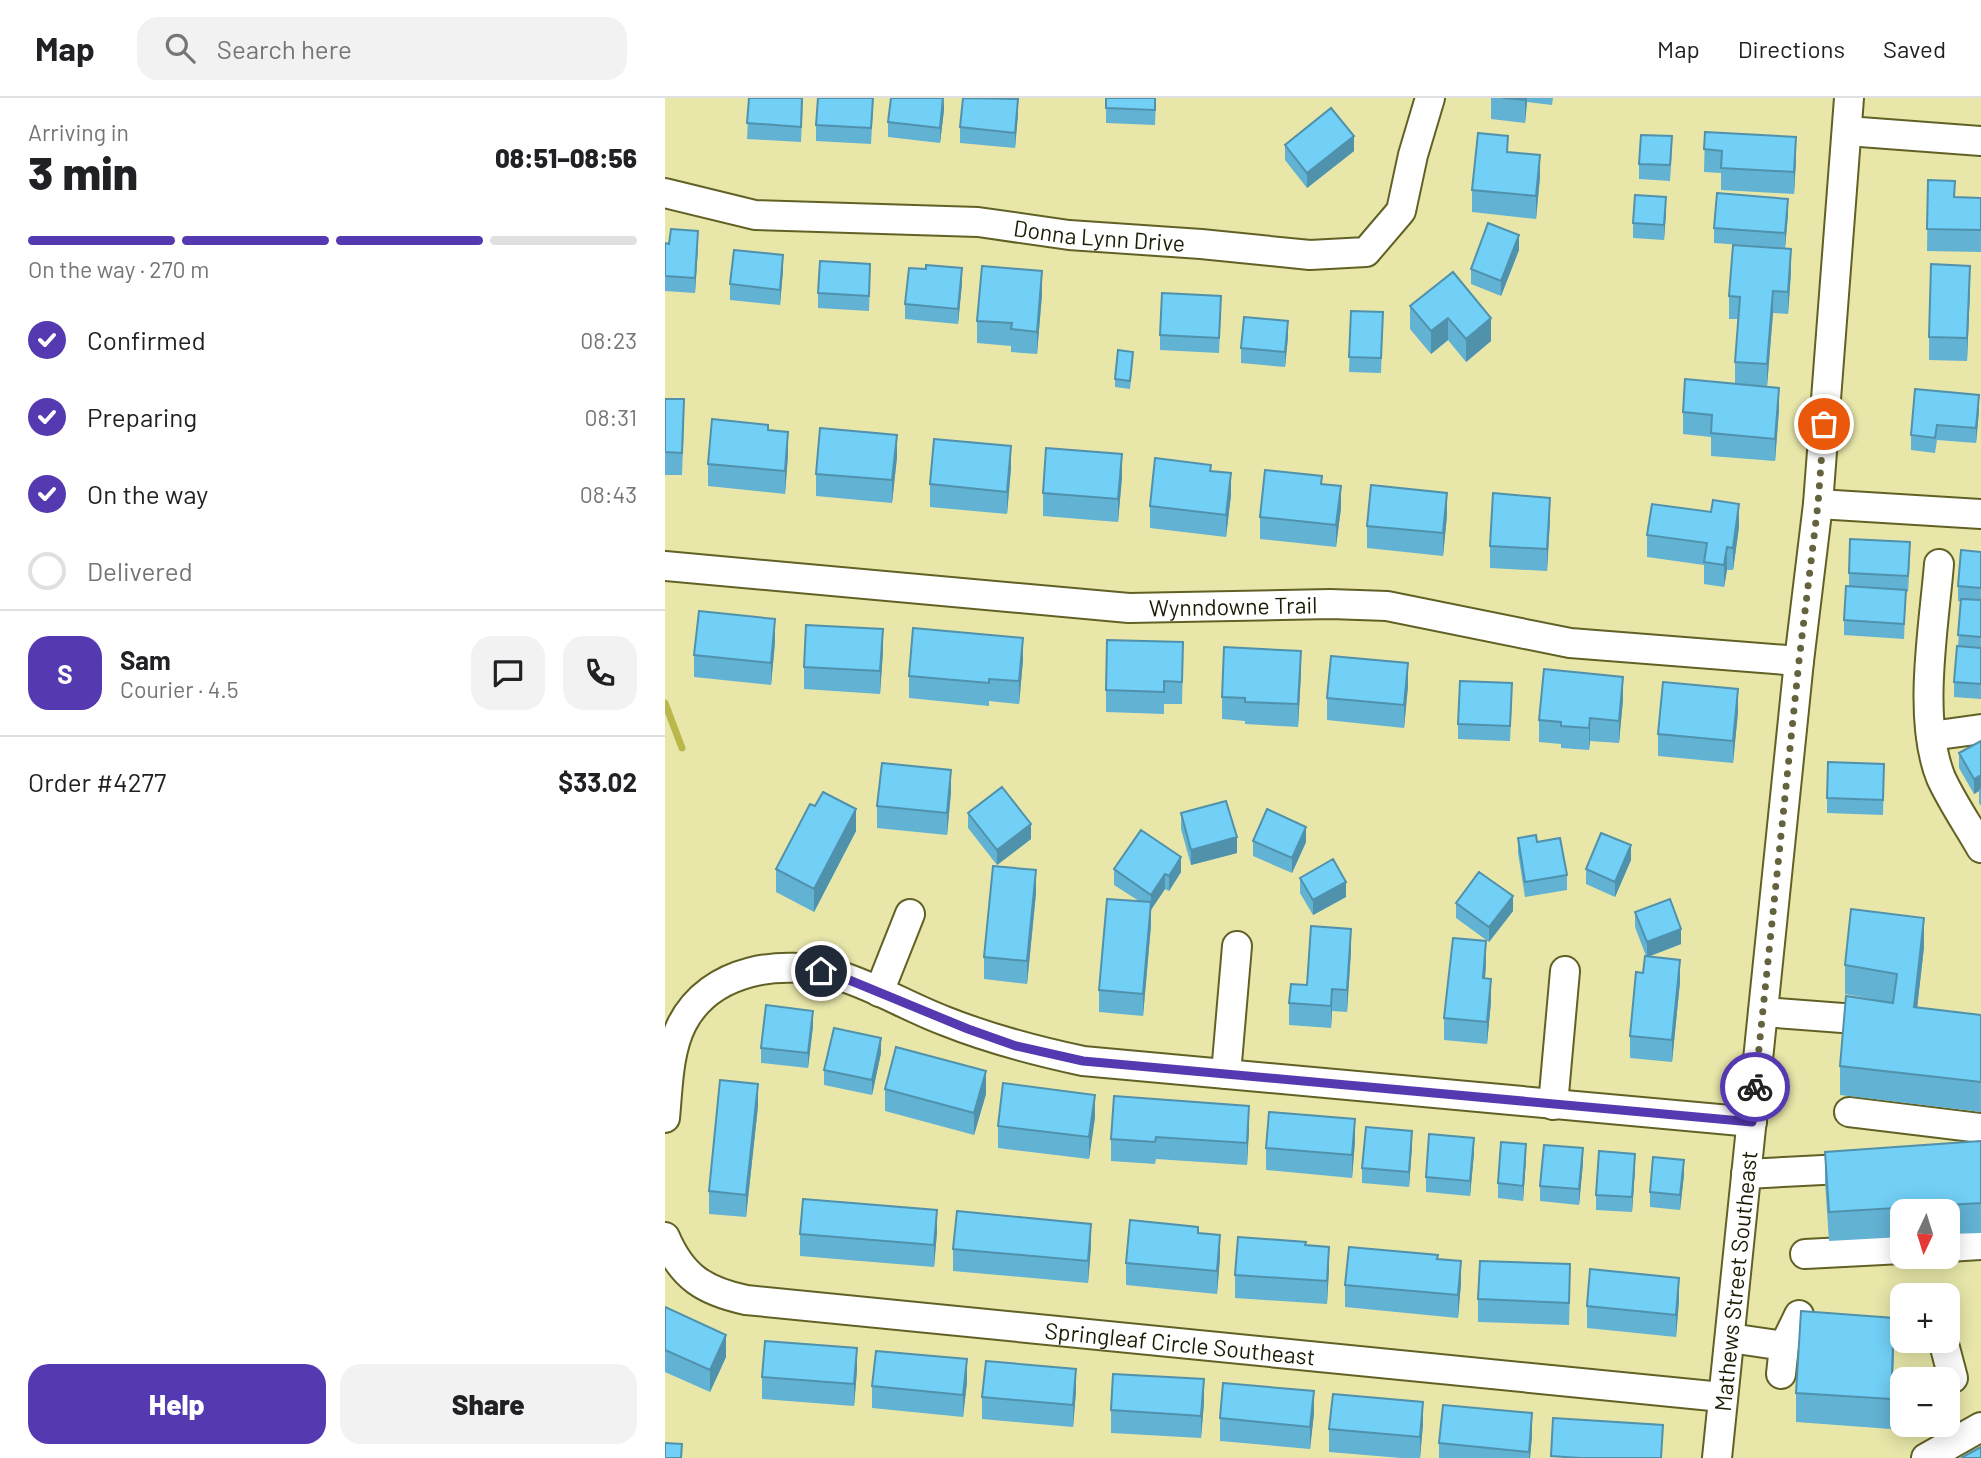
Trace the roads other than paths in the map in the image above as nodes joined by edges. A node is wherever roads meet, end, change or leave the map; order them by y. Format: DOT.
graph roads {
  1 [pos="1430,98"];
  2 [pos="1849,98"];
  3 [pos="1847,131"];
  4 [pos="1981,141"];
  5 [pos="665,193"];
  6 [pos="1818,504"];
  7 [pos="1981,514"];
  8 [pos="1939,564"];
  9 [pos="665,566"];
  10 [pos="1799,661"];
  11 [pos="1981,729"];
  12 [pos="1931,736"];
  13 [pos="1981,848"];
  14 [pos="910,914"];
  15 [pos="1237,946"];
  16 [pos="1565,971"];
  17 [pos="879,992"];
  18 [pos="1763,1012"];
  19 [pos="1894,1022"];
  20 [pos="1226,1074"];
  21 [pos="1553,1105"];
  22 [pos="1849,1112"];
  23 [pos="665,1118"];
  24 [pos="1752,1122"];
  25 [pos="1981,1128"];
  26 [pos="1884,1167"];
  27 [pos="1746,1174"];
  28 [pos="665,1237"];
  29 [pos="1981,1245"];
  30 [pos="1960,1246"];
  31 [pos="1890,1250"];
  32 [pos="1805,1255"];
  33 [pos="1799,1315"];
  34 [pos="1730,1338"];
  35 [pos="1784,1346"];
  36 [pos="1781,1374"];
  37 [pos="1722,1397"];
  38 [pos="1981,1427"];
  39 [pos="1717,1458"];
  40 [pos="1926,1458"];
  1 -- 5 [label="street, Donna Lynn Drive"];
  2 -- 3 [label="street, Mathews Street Southeast"];
  3 -- 4 [label="street"];
  3 -- 6 [label="street, Mathews Street Southeast"];
  6 -- 7 [label="street"];
  6 -- 10 [label="street, Mathews Street Southeast"];
  8 -- 12 [label="street"];
  9 -- 10 [label="street, Wynndowne Trail"];
  10 -- 18 [label="street, Mathews Street Southeast"];
  11 -- 12 [label="street"];
  12 -- 13 [label="street"];
  14 -- 17 [label="street"];
  15 -- 20 [label="street"];
  16 -- 21 [label="street"];
  17 -- 20 [label="street"];
  17 -- 23 [label="street"];
  18 -- 19 [label="street"];
  18 -- 24 [label="street, Mathews Street Southeast"];
  20 -- 21 [label="street"];
  21 -- 24 [label="street"];
  22 -- 25 [label="street"];
  24 -- 27 [label="street, Mathews Street Southeast"];
  26 -- 27 [label="street"];
  27 -- 34 [label="street, Mathews Street Southeast"];
  28 -- 37 [label="street, Springleaf Circle Southeast"];
  29 -- 30 [label="street"];
  31 -- 32 [label="street"];
  33 -- 35 [label="street"];
  34 -- 35 [label="street"];
  34 -- 37 [label="street, Mathews Street Southeast"];
  35 -- 36 [label="street"];
  37 -- 39 [label="street, Mathews Street Southeast"];
  38 -- 40 [label="street"];
}
